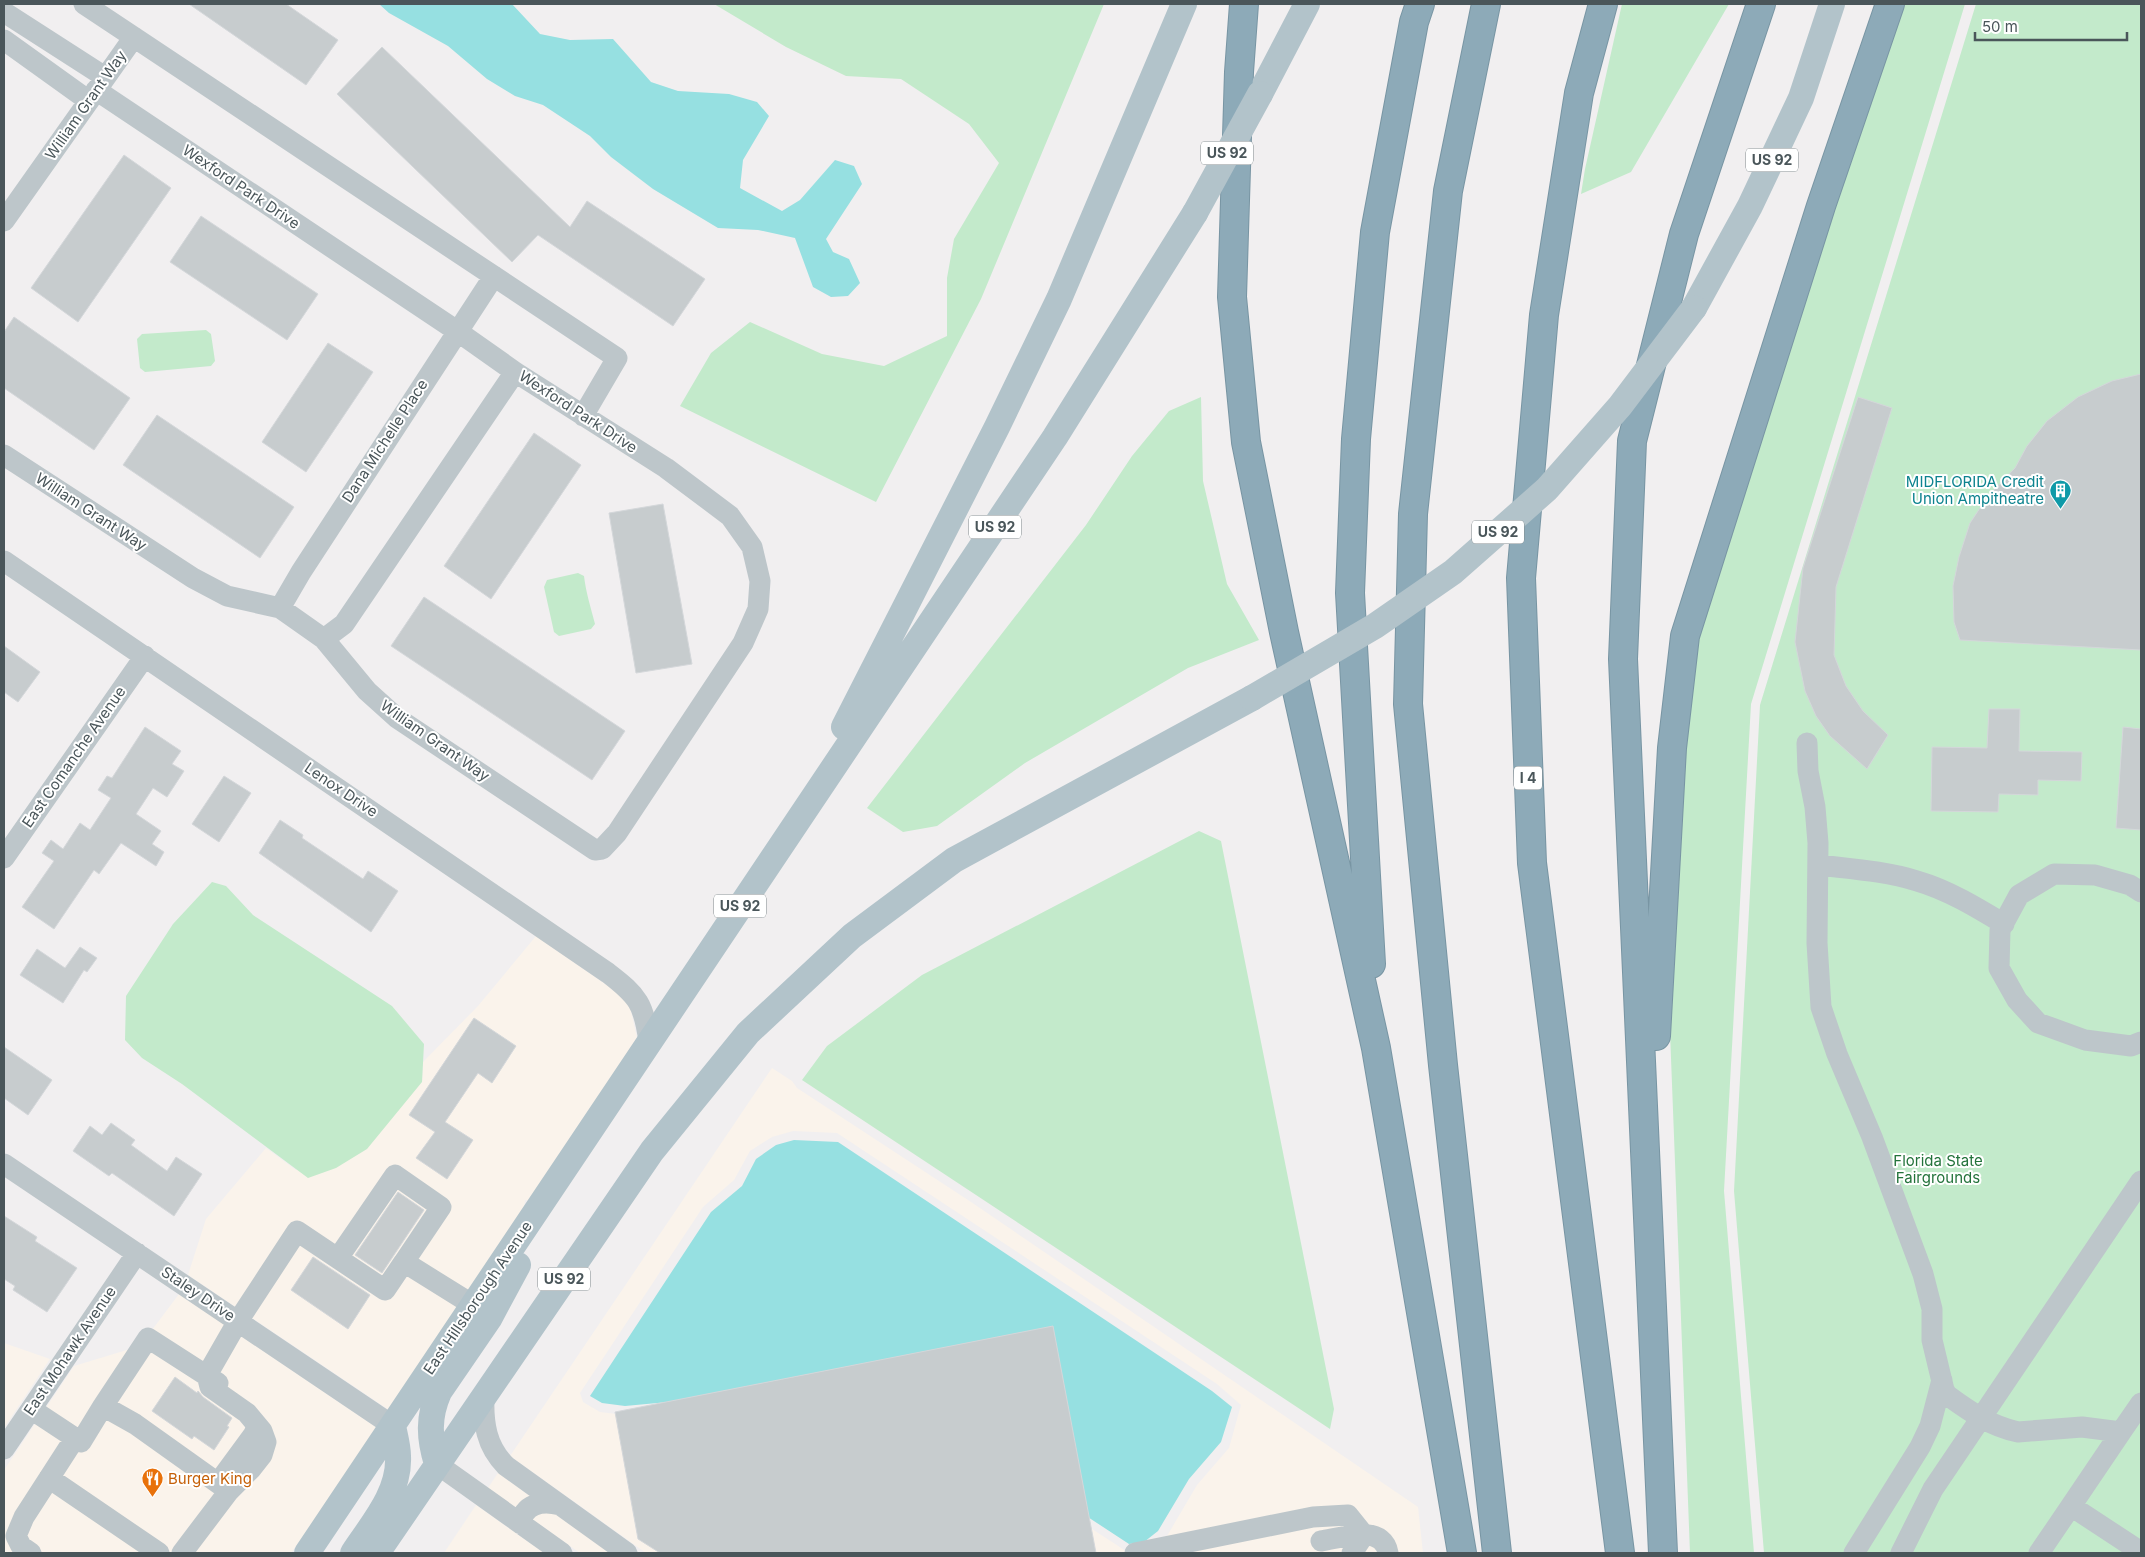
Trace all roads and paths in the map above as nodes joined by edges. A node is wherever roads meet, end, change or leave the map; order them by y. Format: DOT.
graph roads {
  1 [pos="84,4"];
  2 [pos="1184,4"];
  3 [pos="1244,4"];
  4 [pos="1308,4"];
  5 [pos="1420,4"];
  6 [pos="1486,4"];
  7 [pos="1603,4"];
  8 [pos="1761,4"];
  9 [pos="1832,4"];
  10 [pos="1890,4"];
  11 [pos="4,12"];
  12 [pos="134,37"];
  13 [pos="4,40"];
  14 [pos="96,90"];
  15 [pos="4,221"];
  16 [pos="494,276"];
  17 [pos="457,331"];
  18 [pos="514,372"];
  19 [pos="583,416"];
  20 [pos="4,455"];
  21 [pos="4,561"];
  22 [pos="280,608"];
  23 [pos="324,639"];
  24 [pos="145,656"];
  25 [pos="1807,743"];
  26 [pos="788,836"];
  27 [pos="595,850"];
  28 [pos="4,858"];
  29 [pos="1818,865"];
  30 [pos="2141,892"];
  31 [pos="2004,924"];
  32 [pos="649,1042"];
  33 [pos="2141,1042"];
  34 [pos="1376,1048"];
  35 [pos="4,1164"];
  36 [pos="2141,1180"];
  37 [pos="1647,1195"];
  38 [pos="534,1214"];
  39 [pos="137,1253"];
  40 [pos="338,1258"];
  41 [pos="404,1262"];
  42 [pos="473,1306"];
  43 [pos="238,1321"];
  44 [pos="207,1375"];
  45 [pos="1942,1380"];
  46 [pos="484,1396"];
  47 [pos="2141,1403"];
  48 [pos="102,1406"];
  49 [pos="31,1409"];
  50 [pos="1980,1418"];
  51 [pos="393,1426"];
  52 [pos="2121,1432"];
  53 [pos="75,1438"];
  54 [pos="4,1449"];
  55 [pos="437,1464"];
  56 [pos="49,1478"];
  57 [pos="223,1487"];
  58 [pos="560,1505"];
  59 [pos="2071,1506"];
  60 [pos="521,1524"];
  61 [pos="1364,1535"];
  62 [pos="1321,1541"];
  63 [pos="2141,1552"];
  64 [pos="31,1553"];
  65 [pos="159,1553"];
  66 [pos="182,1553"];
  67 [pos="307,1553"];
  68 [pos="353,1553"];
  69 [pos="377,1553"];
  70 [pos="562,1553"];
  71 [pos="627,1553"];
  72 [pos="1135,1553"];
  73 [pos="1352,1553"];
  74 [pos="1388,1553"];
  75 [pos="1462,1553"];
  76 [pos="1498,1553"];
  77 [pos="1620,1553"];
  78 [pos="1663,1553"];
  79 [pos="1854,1553"];
  80 [pos="1900,1553"];
  81 [pos="2039,1553"];
  1 -- 12 [label="street"];
  2 -- 26 [label="main road"];
  3 -- 34 [label="highway"];
  4 -- 26 [label="main road, US 92, bridge"];
  5 -- 34 [label="highway"];
  6 -- 76 [label="highway"];
  7 -- 77 [label="highway, I 4"];
  8 -- 37 [label="highway"];
  9 -- 46 [label="main road, US 92, bridge"];
  10 -- 37 [label="highway"];
  11 -- 14 [label="street, Wexford Park Drive"];
  12 -- 14 [label="street, William Grant Way"];
  12 -- 16 [label="street"];
  13 -- 14 [label="street, Wexford Park Drive"];
  14 -- 15 [label="street, William Grant Way"];
  14 -- 17 [label="street, Wexford Park Drive"];
  16 -- 17 [label="street, Dana Michelle Place"];
  16 -- 19 [label="street"];
  17 -- 18 [label="street, Wexford Park Drive"];
  17 -- 22 [label="street, Dana Michelle Place"];
  18 -- 19 [label="street, Wexford Park Drive"];
  18 -- 23 [label="street"];
  19 -- 27 [label="street, Wexford Park Drive"];
  20 -- 22 [label="street, William Grant Way"];
  21 -- 24 [label="street, Lenox Drive"];
  22 -- 23 [label="street, William Grant Way"];
  23 -- 27 [label="street, William Grant Way"];
  24 -- 28 [label="street, East Comanche Avenue"];
  24 -- 32 [label="street, Lenox Drive"];
  25 -- 29 [label="street"];
  26 -- 32 [label="main road, US 92"];
  29 -- 31 [label="street"];
  29 -- 45 [label="street"];
  30 -- 31 [label="street"];
  31 -- 33 [label="street"];
  32 -- 38 [label="main road, East Hillsborough Avenue / US 92"];
  34 -- 75 [label="highway"];
  35 -- 39 [label="street, Staley Drive"];
  36 -- 50 [label="street"];
  37 -- 78 [label="highway"];
  38 -- 42 [label="main road, East Hillsborough Avenue / US 92"];
  38 -- 55 [label="main road"];
  39 -- 43 [label="street, Staley Drive"];
  39 -- 49 [label="street, East Mohawk Avenue"];
  40 -- 41 [label="street"];
  40 -- 41 [label="street"];
  40 -- 43 [label="street"];
  41 -- 42 [label="street"];
  42 -- 51 [label="main road, East Hillsborough Avenue / US 92"];
  43 -- 44 [label="street"];
  43 -- 51 [label="street, Staley Drive"];
  44 -- 48 [label="street"];
  44 -- 57 [label="street"];
  44 -- 57 [label="street"];
  45 -- 50 [label="street"];
  45 -- 79 [label="street"];
  46 -- 55 [label="main road, US 92"];
  46 -- 58 [label="street"];
  47 -- 52 [label="street"];
  48 -- 53 [label="street"];
  48 -- 57 [label="street"];
  49 -- 53 [label="street"];
  49 -- 54 [label="street, East Mohawk Avenue"];
  50 -- 52 [label="street"];
  50 -- 80 [label="street"];
  51 -- 67 [label="main road, East Hillsborough Avenue / US 92"];
  51 -- 68 [label="main road"];
  52 -- 59 [label="street"];
  53 -- 56 [label="street"];
  55 -- 60 [label="street"];
  55 -- 69 [label="main road, US 92"];
  56 -- 64 [label="street"];
  56 -- 65 [label="street"];
  57 -- 66 [label="street"];
  58 -- 60 [label="street"];
  58 -- 71 [label="street"];
  59 -- 63 [label="street"];
  59 -- 81 [label="street"];
  60 -- 70 [label="street"];
  61 -- 62 [label="street"];
  61 -- 72 [label="street"];
  61 -- 73 [label="street"];
  61 -- 74 [label="street"];
}
